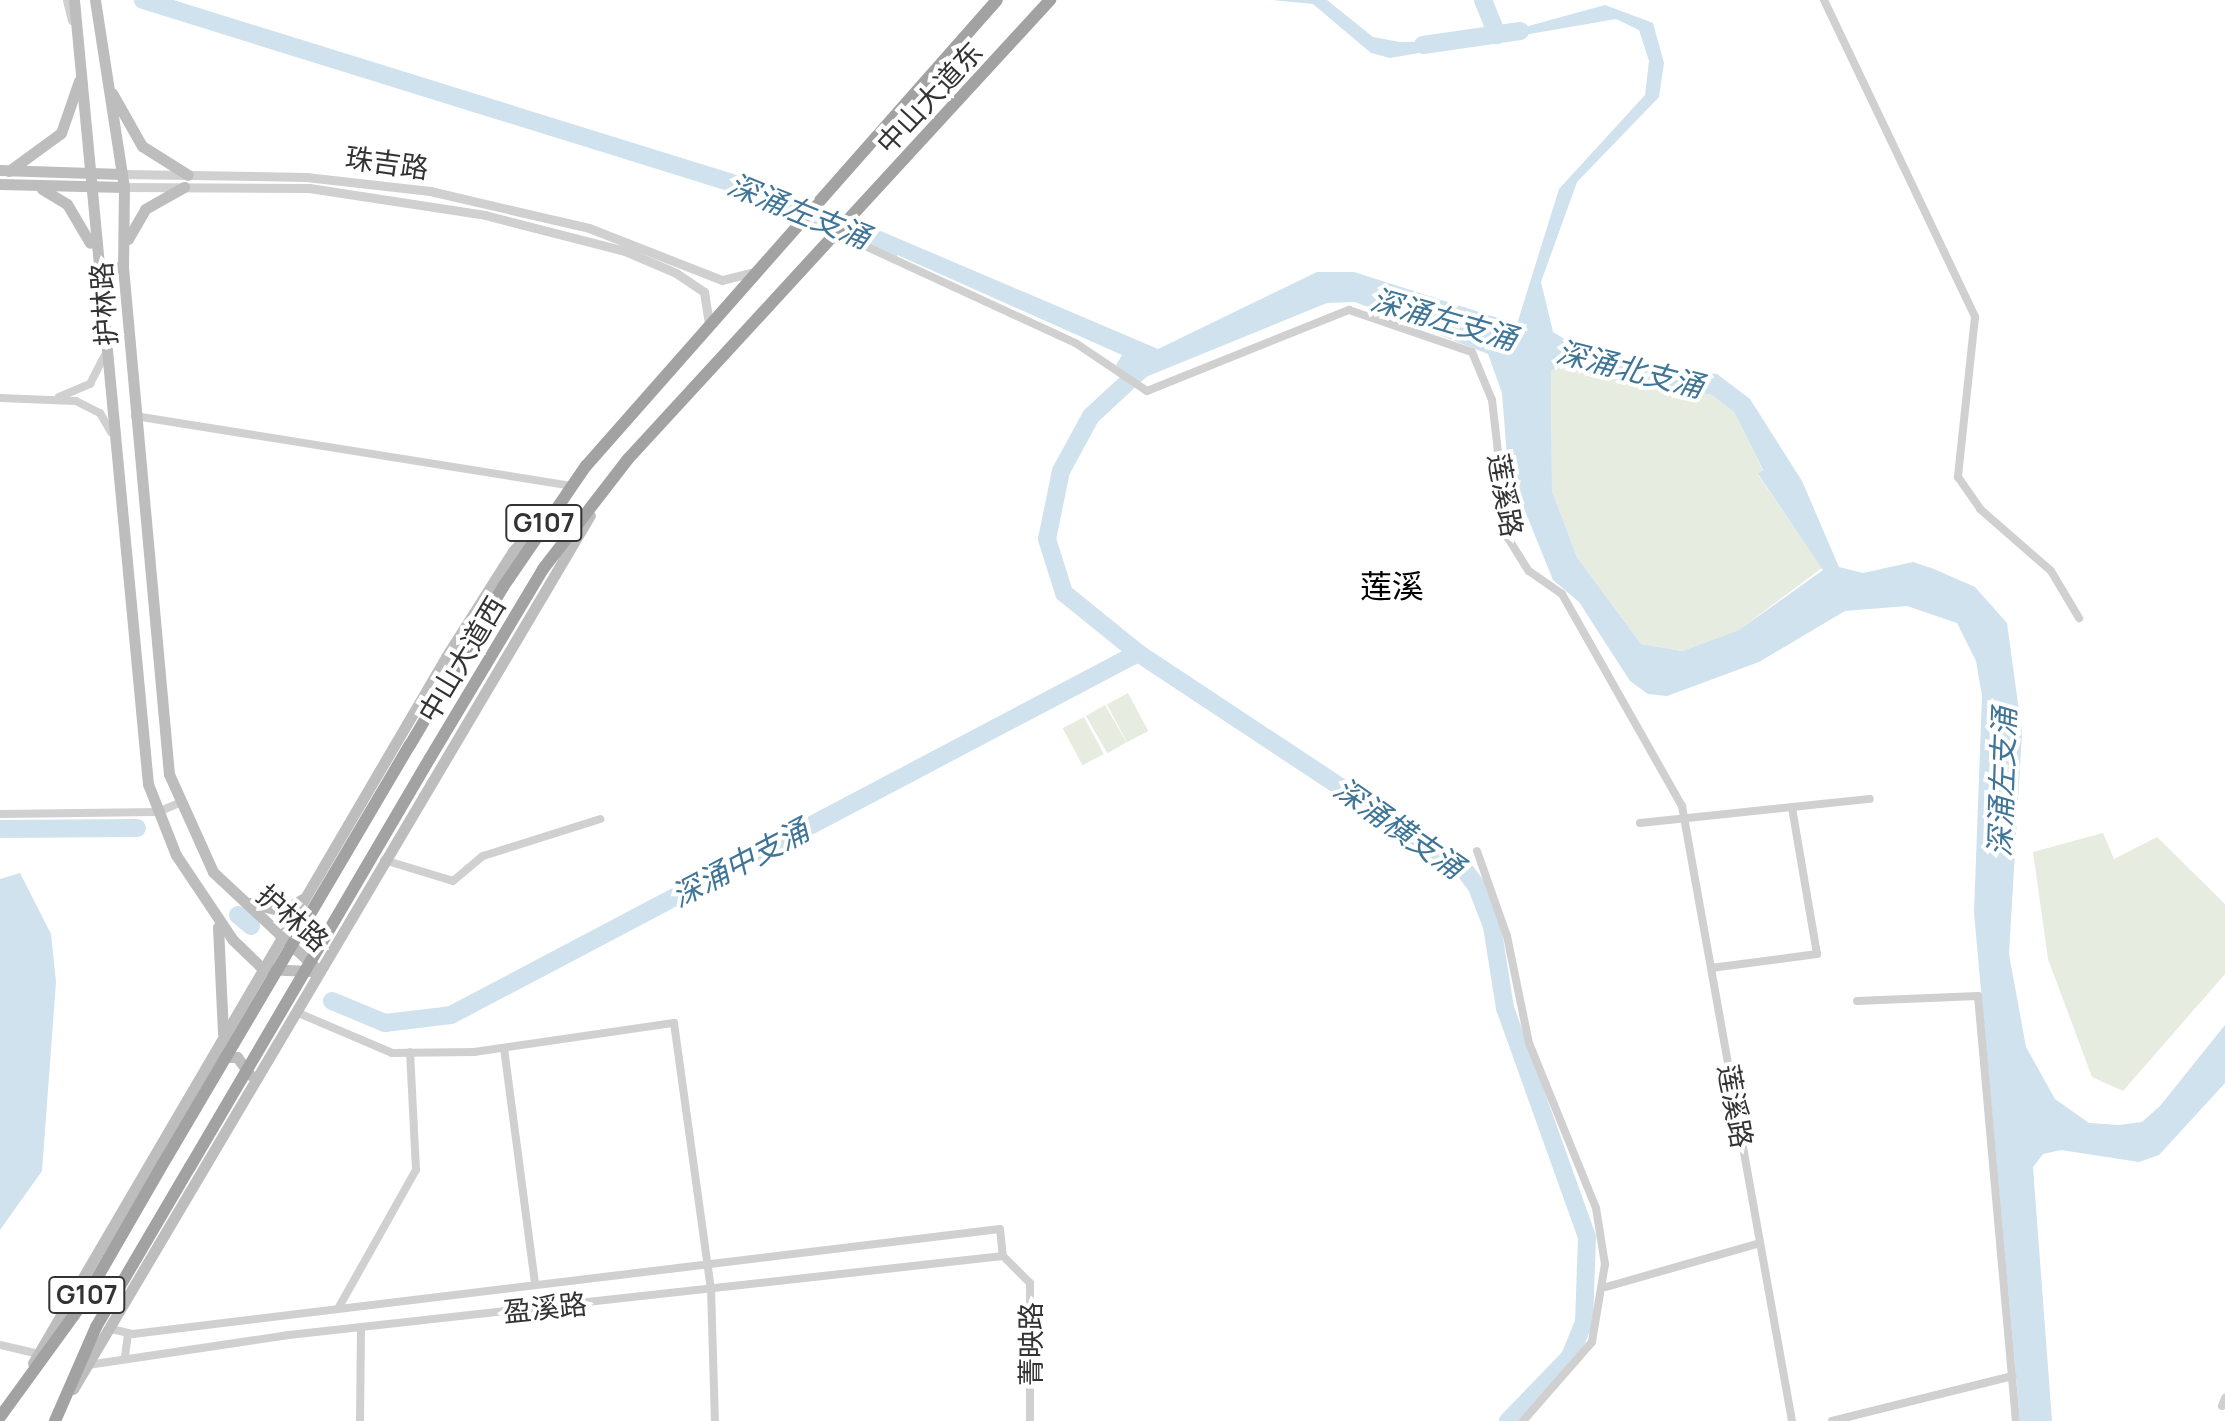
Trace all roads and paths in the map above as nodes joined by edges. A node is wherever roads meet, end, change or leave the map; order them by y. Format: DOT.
graph roads {
  1 [pos="67,0"];
  2 [pos="74,0"];
  3 [pos="98,0"];
  4 [pos="997,0"];
  5 [pos="1050,0"];
  6 [pos="1824,0"];
  7 [pos="76,32"];
  8 [pos="80,76"];
  9 [pos="106,82"];
  10 [pos="5,171"];
  11 [pos="122,174"];
  12 [pos="92,181"];
  13 [pos="186,181"];
  14 [pos="0,184"];
  15 [pos="38,187"];
  16 [pos="124,187"];
  17 [pos="840,230"];
  18 [pos="123,267"];
  19 [pos="97,268"];
  20 [pos="753,272"];
  21 [pos="709,323"];
  22 [pos="104,357"];
  23 [pos="0,398"];
  24 [pos="58,398"];
  25 [pos="135,416"];
  26 [pos="111,432"];
  27 [pos="571,486"];
  28 [pos="607,486"];
  29 [pos="557,504"];
  30 [pos="2079,618"];
  31 [pos="1870,799"];
  32 [pos="179,803"];
  33 [pos="1792,807"];
  34 [pos="158,812"];
  35 [pos="0,814"];
  36 [pos="600,819"];
  37 [pos="1686,819"];
  38 [pos="1640,823"];
  39 [pos="1477,851"];
  40 [pos="384,860"];
  41 [pos="231,893"];
  42 [pos="306,896"];
  43 [pos="214,915"];
  44 [pos="282,937"];
  45 [pos="1711,968"];
  46 [pos="263,969"];
  47 [pos="319,971"];
  48 [pos="1857,1001"];
  49 [pos="296,1012"];
  50 [pos="223,1040"];
  51 [pos="504,1048"];
  52 [pos="410,1052"];
  53 [pos="209,1063"];
  54 [pos="249,1092"];
  55 [pos="1760,1243"];
  56 [pos="1003,1256"];
  57 [pos="708,1263"];
  58 [pos="535,1284"];
  59 [pos="1606,1287"];
  60 [pos="711,1288"];
  61 [pos="339,1307"];
  62 [pos="361,1328"];
  63 [pos="111,1329"];
  64 [pos="128,1334"];
  65 [pos="0,1345"];
  66 [pos="39,1354"];
  67 [pos="125,1356"];
  68 [pos="88,1365"];
  69 [pos="2012,1376"];
  70 [pos="16,1393"];
  71 [pos="63,1407"];
  72 [pos="0,1417"];
  73 [pos="55,1421"];
  74 [pos="360,1421"];
  75 [pos="715,1421"];
  76 [pos="1030,1421"];
  77 [pos="1523,1421"];
  78 [pos="1792,1421"];
  79 [pos="1832,1421"];
  80 [pos="2016,1421"];
  1 -- 7 [label="street"];
  2 -- 7 [label="main road, 护林路"];
  3 -- 9 [label="main road, 护林路"];
  4 -- 20 [label="highway, 中山大道东 / G107"];
  5 -- 17 [label="highway, 中山大道东 / G107"];
  6 -- 30 [label="street"];
  7 -- 8 [label="main road, 护林路"];
  8 -- 10 [label="main road"];
  8 -- 12 [label="main road, 护林路"];
  9 -- 11 [label="main road, 护林路"];
  9 -- 13 [label="main road"];
  10 -- 12 [label="main road, 珠吉路"];
  11 -- 12 [label="main road, 珠吉路"];
  11 -- 13 [label="street, 珠吉路"];
  11 -- 16 [label="main road, 护林路"];
  12 -- 15 [label="main road, 珠吉路"];
  12 -- 16 [label="main road, 珠吉路"];
  12 -- 19 [label="main road, 护林路"];
  13 -- 16 [label="street, 珠吉路"];
  13 -- 18 [label="main road"];
  13 -- 20 [label="street, 珠吉路"];
  13 -- 21 [label="street, 珠吉路"];
  14 -- 15 [label="main road, 珠吉路"];
  15 -- 19 [label="main road"];
  16 -- 18 [label="main road, 护林路"];
  17 -- 28 [label="highway, 中山大道西 / G107"];
  17 -- 37 [label="street, 莲溪路"];
  18 -- 19 [label="main road"];
  18 -- 25 [label="main road, 护林路"];
  19 -- 22 [label="main road, 护林路"];
  20 -- 21 [label="highway, 中山大道西 / G107"];
  21 -- 27 [label="highway, 中山大道西 / G107"];
  22 -- 24 [label="street"];
  22 -- 26 [label="main road, 护林路"];
  23 -- 24 [label="street"];
  24 -- 26 [label="street"];
  25 -- 27 [label="street"];
  25 -- 32 [label="main road, 护林路"];
  26 -- 34 [label="main road, 护林路"];
  27 -- 29 [label="highway, 中山大道西 / G107"];
  28 -- 40 [label="main road"];
  28 -- 71 [label="highway, 中山大道西 / G107, bridge"];
  29 -- 42 [label="main road"];
  29 -- 70 [label="highway, 中山大道西 / G107, bridge"];
  31 -- 33 [label="street"];
  32 -- 34 [label="street"];
  32 -- 41 [label="main road, 护林路"];
  33 -- 37 [label="street"];
  33 -- 45 [label="street"];
  34 -- 35 [label="street"];
  34 -- 43 [label="main road, 护林路"];
  36 -- 40 [label="street"];
  37 -- 38 [label="street"];
  37 -- 45 [label="street, 莲溪路"];
  39 -- 59 [label="street"];
  40 -- 47 [label="main road"];
  41 -- 42 [label="main road"];
  41 -- 44 [label="main road, 护林路"];
  42 -- 44 [label="main road"];
  43 -- 46 [label="main road, 护林路"];
  43 -- 50 [label="main road"];
  44 -- 46 [label="main road"];
  44 -- 47 [label="main road, 护林路"];
  45 -- 55 [label="street, 莲溪路"];
  46 -- 47 [label="main road, 护林路"];
  46 -- 50 [label="main road"];
  47 -- 49 [label="main road"];
  48 -- 69 [label="street"];
  49 -- 52 [label="street"];
  49 -- 54 [label="main road"];
  50 -- 53 [label="main road"];
  51 -- 52 [label="street"];
  51 -- 57 [label="street"];
  51 -- 58 [label="street"];
  52 -- 61 [label="street"];
  53 -- 54 [label="main road"];
  53 -- 66 [label="main road"];
  54 -- 63 [label="main road"];
  55 -- 59 [label="street"];
  55 -- 78 [label="street, 莲溪路"];
  56 -- 57 [label="street, 盈溪路"];
  56 -- 60 [label="street, 盈溪路"];
  56 -- 76 [label="street, 菁映路"];
  57 -- 58 [label="street, 盈溪路"];
  57 -- 60 [label="street"];
  58 -- 61 [label="street, 盈溪路"];
  59 -- 77 [label="street"];
  60 -- 62 [label="street, 盈溪路"];
  60 -- 75 [label="street"];
  61 -- 64 [label="street, 盈溪路"];
  62 -- 67 [label="street, 盈溪路"];
  62 -- 74 [label="street"];
  63 -- 64 [label="street, 盈溪路"];
  63 -- 68 [label="main road"];
  64 -- 67 [label="street"];
  65 -- 66 [label="street"];
  66 -- 70 [label="main road"];
  67 -- 68 [label="street, 盈溪路"];
  68 -- 71 [label="main road"];
  69 -- 79 [label="street"];
  69 -- 80 [label="street"];
  70 -- 72 [label="highway, G107"];
  71 -- 73 [label="highway, G107"];
}
